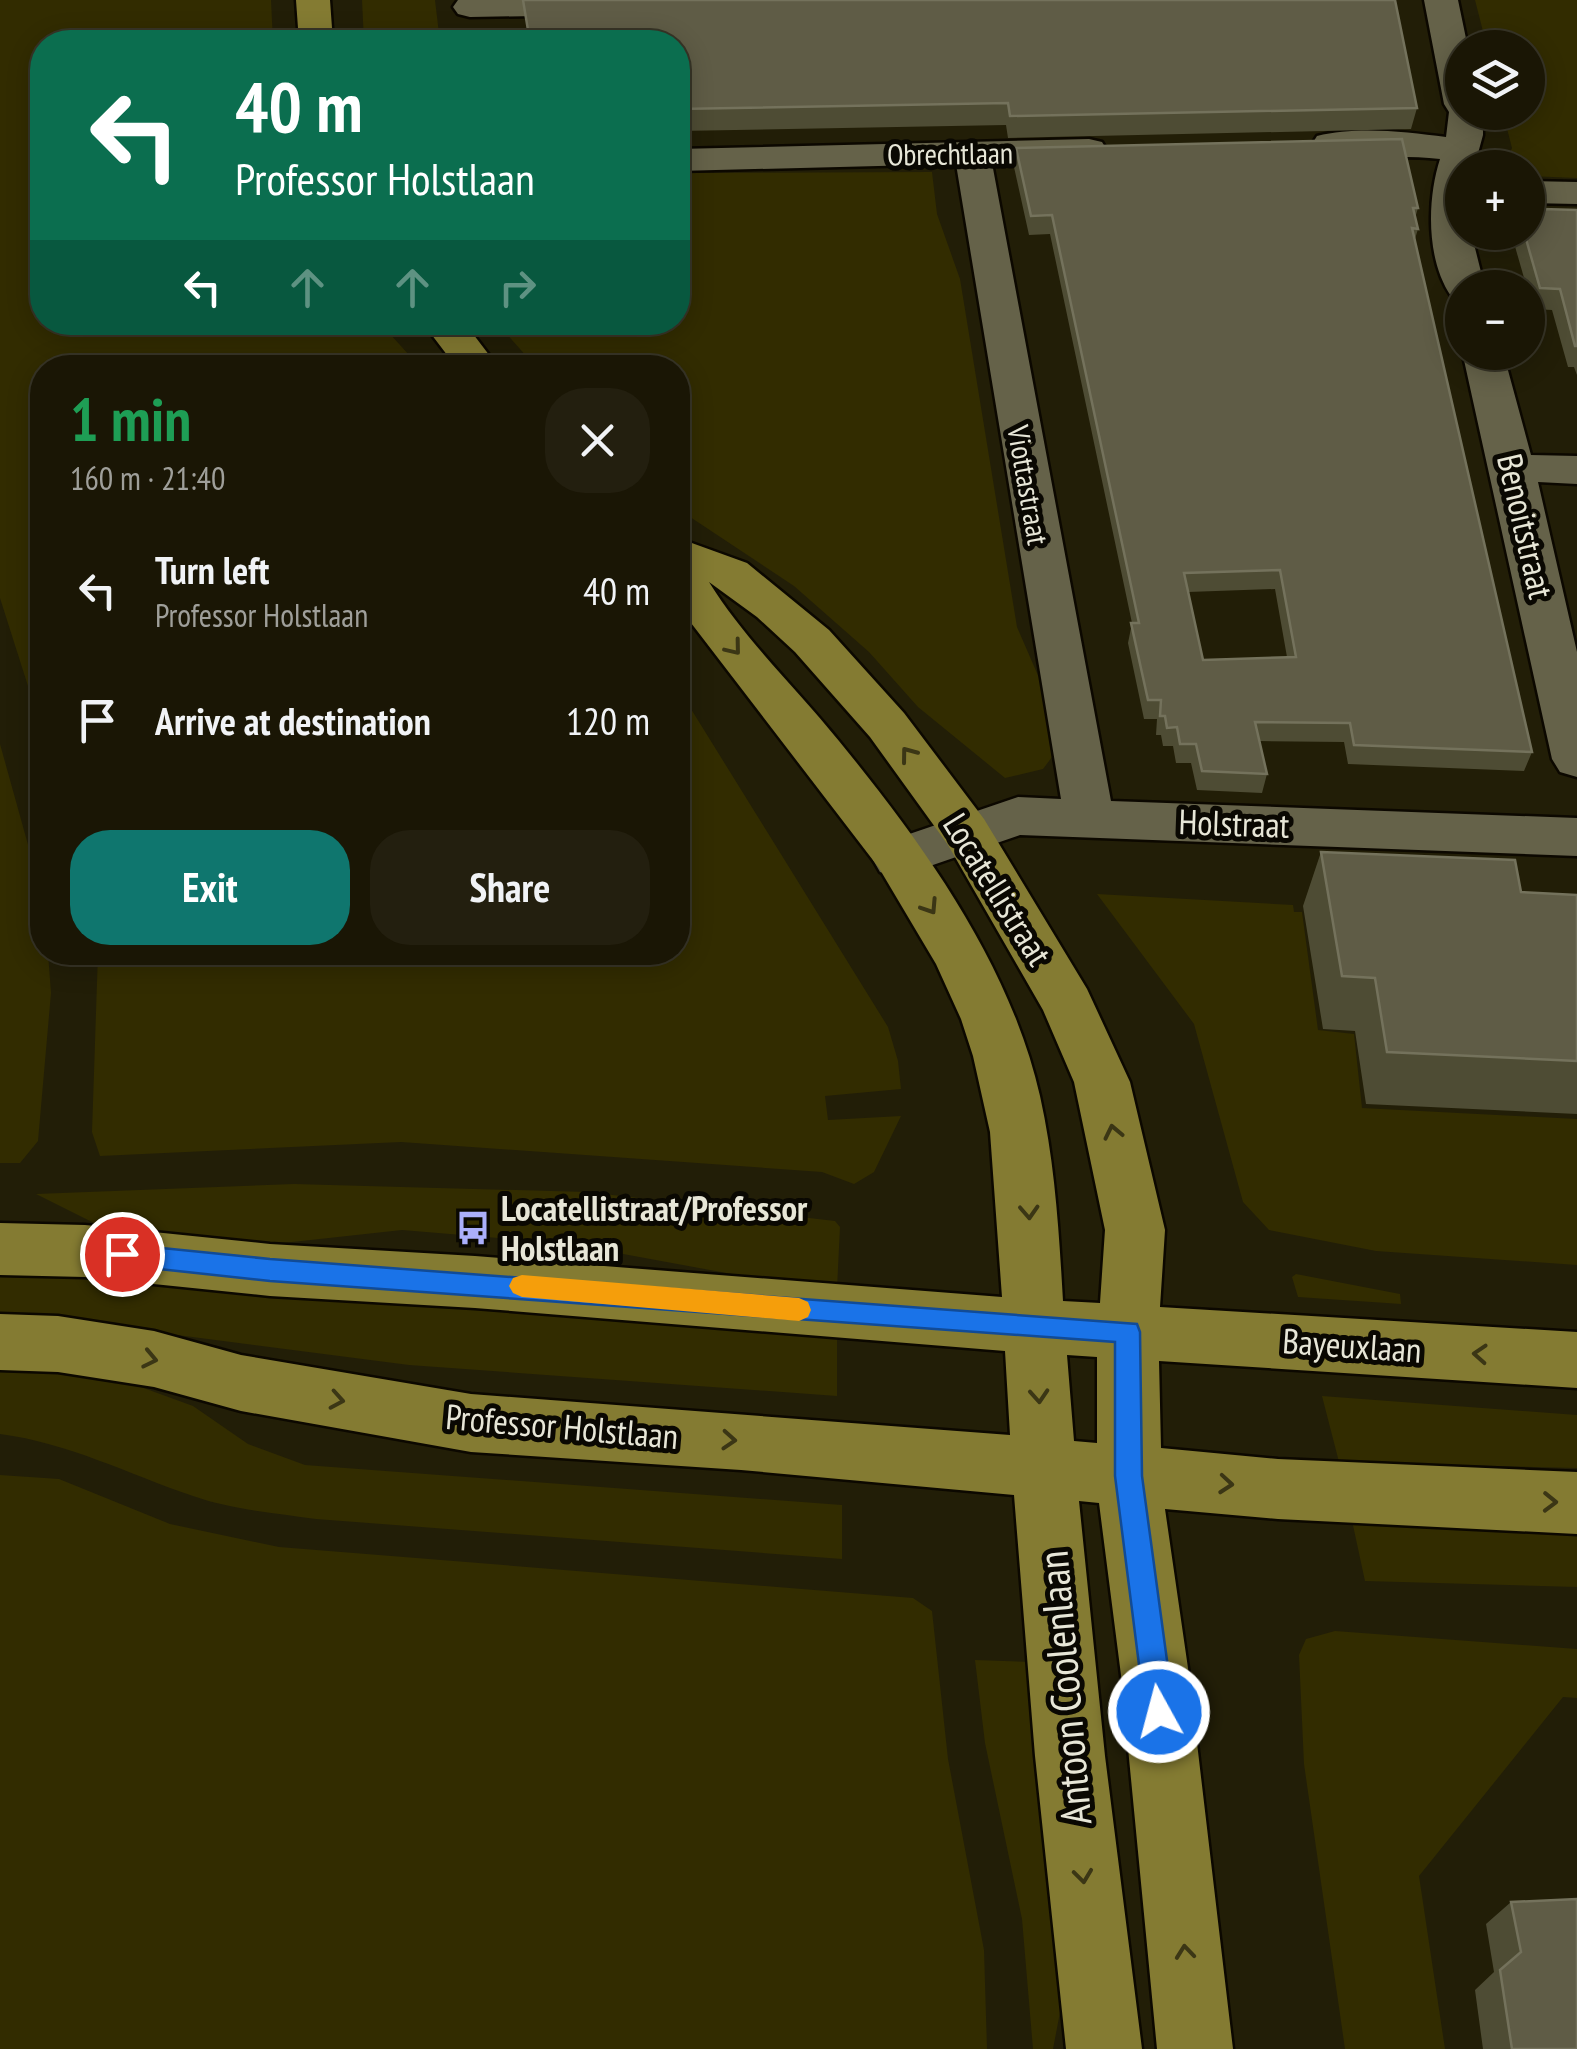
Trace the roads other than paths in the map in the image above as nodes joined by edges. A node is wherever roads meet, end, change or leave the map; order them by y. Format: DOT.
graph roads {
  1 [pos="313,0"];
  2 [pos="1441,0"];
  3 [pos="470,4"];
  4 [pos="634,4"];
  5 [pos="315,30"];
  6 [pos="475,30"];
  7 [pos="1447,30"];
  8 [pos="1463,131"];
  9 [pos="1304,145"];
  10 [pos="1128,149"];
  11 [pos="972,152"];
  12 [pos="690,160"];
  13 [pos="1545,192"];
  14 [pos="1577,193"];
  15 [pos="452,335"];
  16 [pos="469,355"];
  17 [pos="1487,370"];
  18 [pos="1514,468"];
  19 [pos="1577,470"];
  20 [pos="690,558"];
  21 [pos="690,588"];
  22 [pos="1577,759"];
  23 [pos="1088,816"];
  24 [pos="966,832"];
  25 [pos="1577,838"];
  26 [pos="898,858"];
  27 [pos="0,1249"];
  28 [pos="1034,1326"];
  29 [pos="1128,1332"];
  30 [pos="29,1343"];
  31 [pos="1577,1360"];
  32 [pos="1044,1466"];
  33 [pos="1129,1476"];
  34 [pos="1577,1503"];
  35 [pos="1104,2049"];
  36 [pos="1195,2049"];
  1 -- 5 [label="main road"];
  2 -- 7 [label="street"];
  3 -- 4 [label="street"];
  3 -- 6 [label="street"];
  8 -- 9 [label="street"];
  10 -- 11 [label="street, Obrechtlaan"];
  11 -- 12 [label="street, Obrechtlaan"];
  11 -- 23 [label="street, Viottastraat"];
  13 -- 14 [label="street"];
  15 -- 16 [label="main road"];
  17 -- 18 [label="street, Benoitstraat"];
  18 -- 19 [label="street"];
  18 -- 22 [label="street, Benoitstraat"];
  24 -- 20 [label="main road, Locatellistraat, one-way"];
  21 -- 26 [label="main road, Locatellistraat, one-way"];
  23 -- 24 [label="street, Holstraat"];
  23 -- 25 [label="street, Holstraat"];
  24 -- 26 [label="street, Holstraat"];
  29 -- 24 [label="main road, Locatellistraat, one-way"];
  26 -- 28 [label="main road, Locatellistraat, one-way"];
  27 -- 28 [label="main road"];
  28 -- 29 [label="main road"];
  28 -- 32 [label="main road, Antoon Coolenlaan, one-way"];
  31 -- 29 [label="main road, Bayeuxlaan, one-way"];
  29 -- 33 [label="main road"];
  30 -- 32 [label="main road, Professor Holstlaan, one-way"];
  32 -- 33 [label="main road, Professor Holstlaan"];
  32 -- 35 [label="main road, Antoon Coolenlaan, one-way"];
  33 -- 34 [label="main road, one-way"];
  36 -- 33 [label="main road, one-way"];
}
